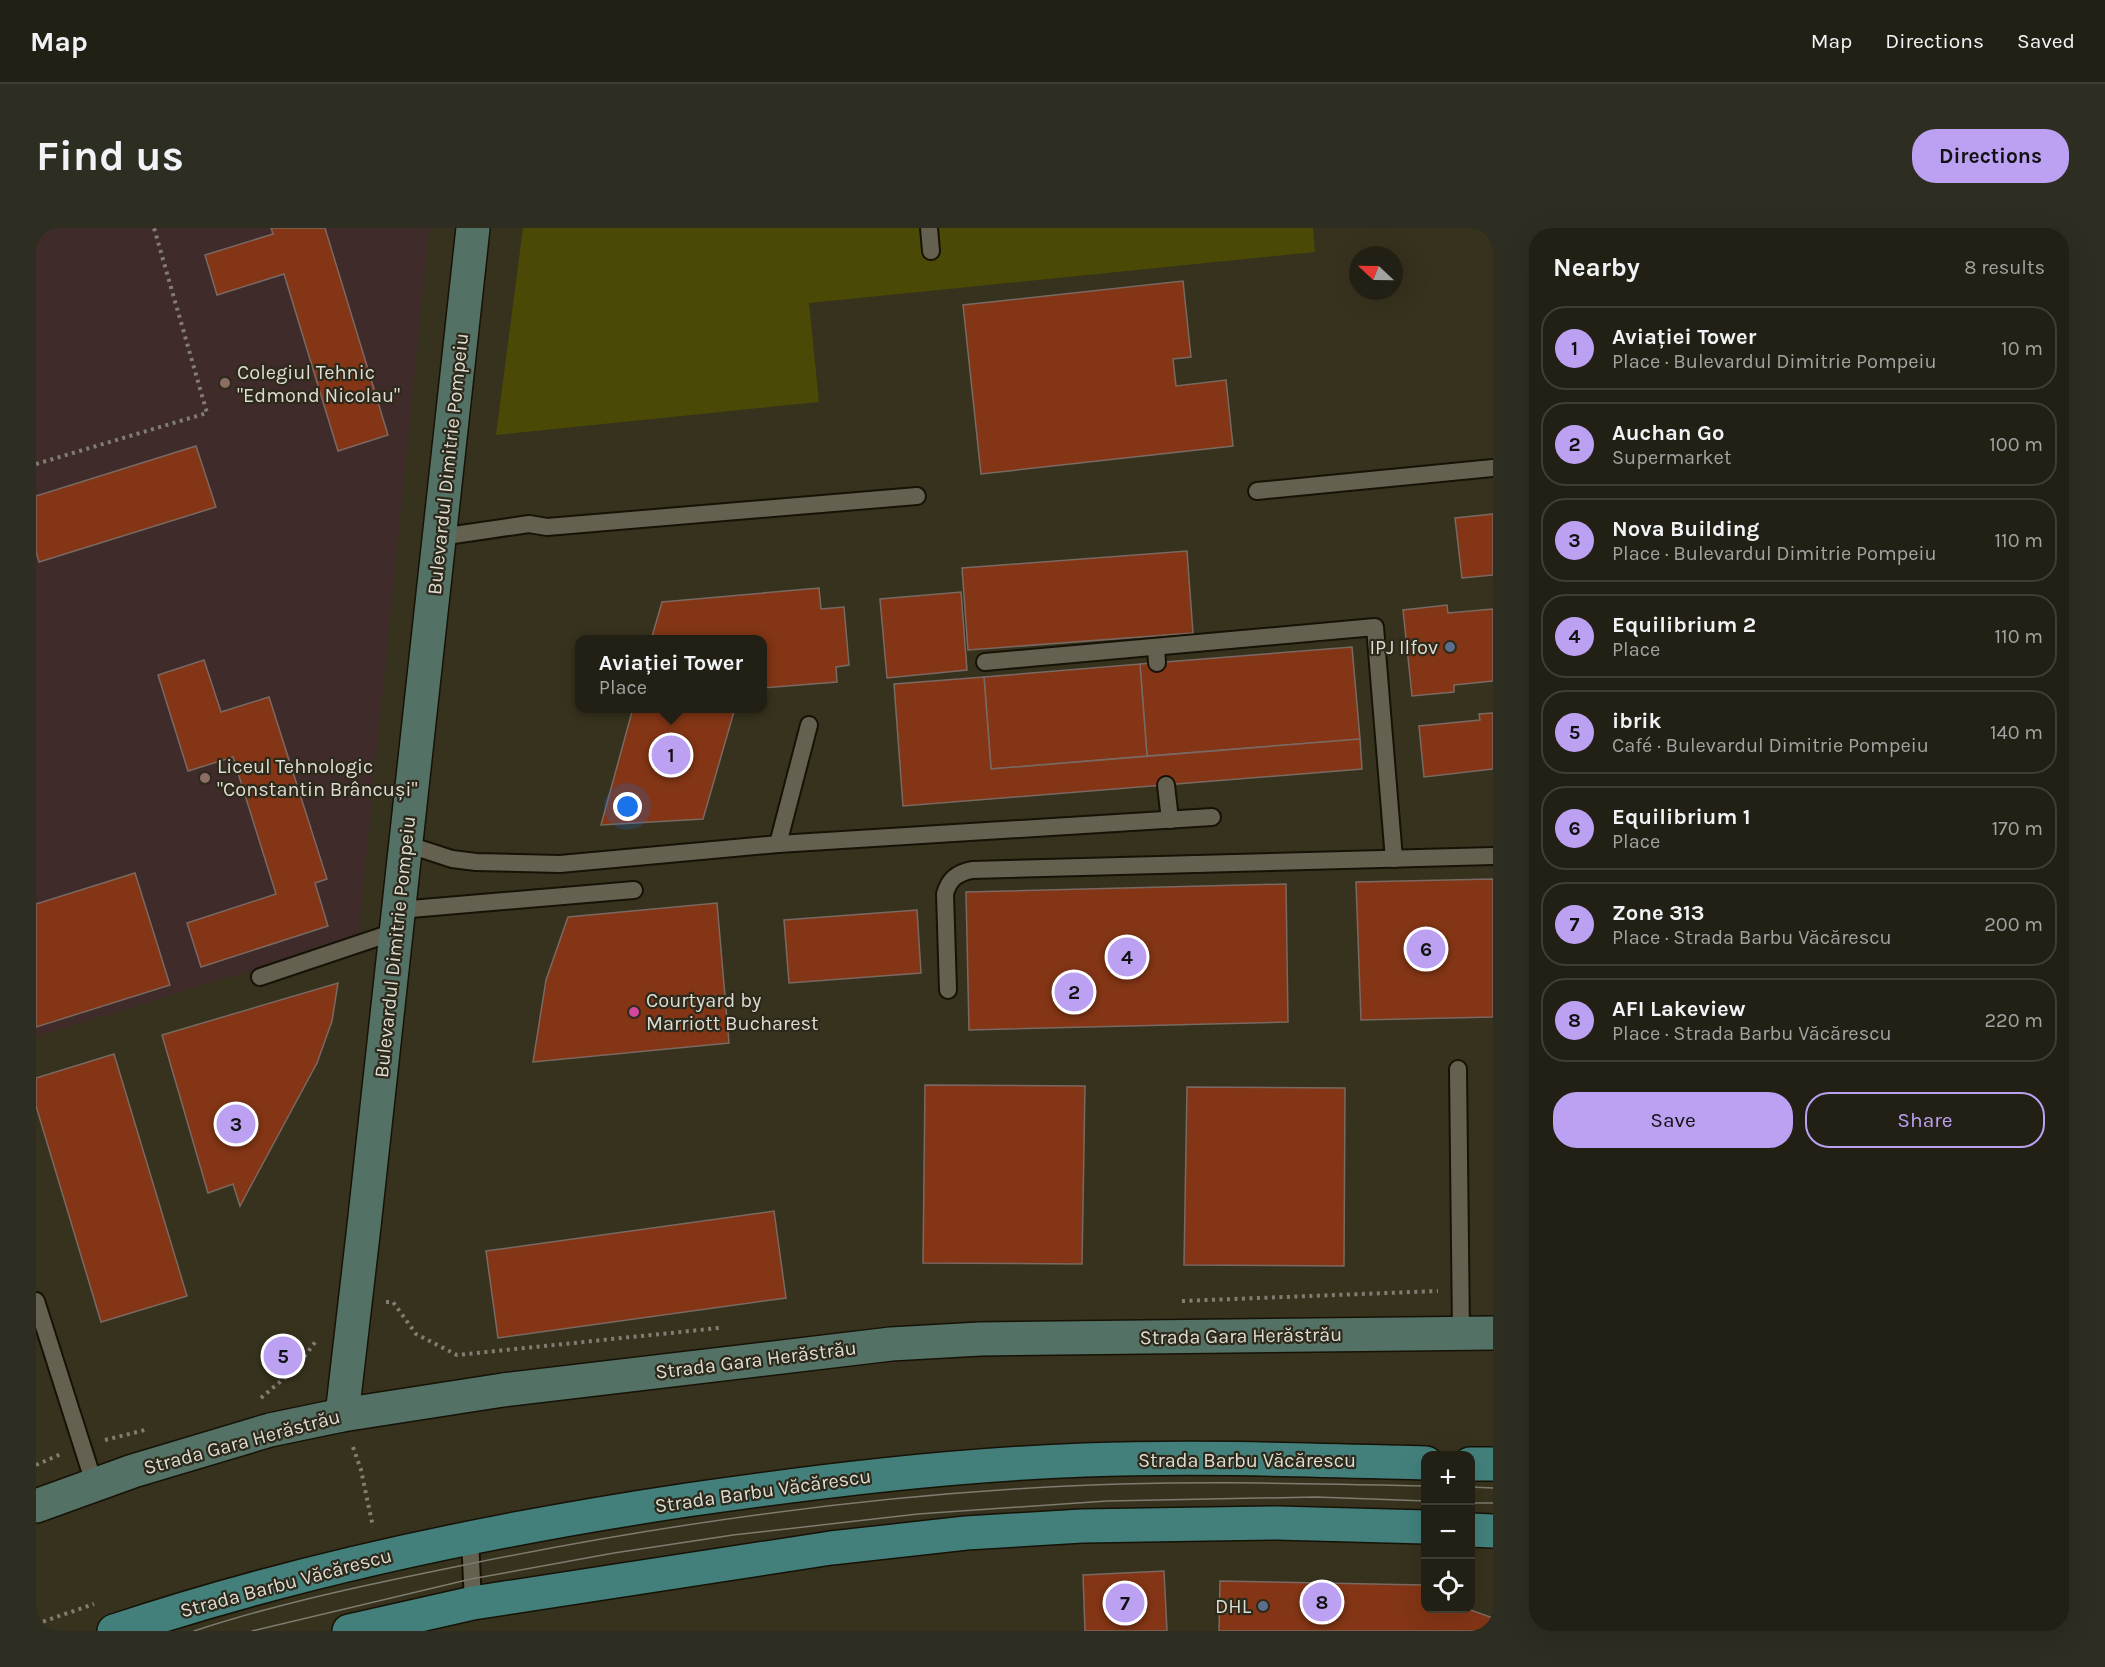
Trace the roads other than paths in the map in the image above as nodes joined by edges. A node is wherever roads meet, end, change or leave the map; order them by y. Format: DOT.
graph roads {
  1 [pos="473,228"];
  2 [pos="929,228"];
  3 [pos="931,251"];
  4 [pos="1493,468"];
  5 [pos="1257,491"];
  6 [pos="917,496"];
  7 [pos="440,537"];
  8 [pos="985,662"];
  9 [pos="810,725"];
  10 [pos="1166,785"];
  11 [pos="1212,817"];
  12 [pos="1170,820"];
  13 [pos="406,844"];
  14 [pos="778,844"];
  15 [pos="1493,856"];
  16 [pos="1394,859"];
  17 [pos="634,890"];
  18 [pos="398,920"];
  19 [pos="261,977"];
  20 [pos="948,990"];
  21 [pos="1458,1069"];
  22 [pos="36,1300"];
  23 [pos="1461,1333"];
  24 [pos="1493,1333"];
  25 [pos="342,1415"];
  26 [pos="1421,1463"];
  27 [pos="1475,1464"];
  28 [pos="1493,1464"];
  29 [pos="94,1483"];
  30 [pos="36,1506"];
  31 [pos="1421,1527"];
  32 [pos="1475,1530"];
  33 [pos="1493,1531"];
  34 [pos="470,1538"];
  35 [pos="473,1603"];
  36 [pos="114,1631"];
  37 [pos="349,1631"];
  1 -- 7 [label="street, Bulevardul Dimitrie Pompeiu"];
  2 -- 3 [label="lane"];
  4 -- 5 [label="lane"];
  6 -- 7 [label="lane"];
  7 -- 13 [label="street, Bulevardul Dimitrie Pompeiu"];
  8 -- 16 [label="lane"];
  9 -- 14 [label="lane"];
  10 -- 12 [label="lane"];
  11 -- 12 [label="lane"];
  12 -- 14 [label="lane"];
  13 -- 14 [label="lane"];
  13 -- 18 [label="street, Bulevardul Dimitrie Pompeiu"];
  15 -- 16 [label="lane"];
  16 -- 20 [label="lane"];
  17 -- 18 [label="lane"];
  18 -- 19 [label="lane"];
  18 -- 25 [label="street, Bulevardul Dimitrie Pompeiu"];
  21 -- 23 [label="lane"];
  22 -- 29 [label="lane"];
  23 -- 24 [label="street, Strada Gara Herăstrău"];
  23 -- 25 [label="street, Strada Gara Herăstrău"];
  25 -- 29 [label="street, Strada Gara Herăstrău"];
  26 -- 34 [label="main road, Strada Barbu Văcărescu"];
  27 -- 28 [label="main road"];
  29 -- 30 [label="street, Strada Gara Herăstrău"];
  31 -- 35 [label="main road"];
  32 -- 33 [label="main road"];
  34 -- 35 [label="lane"];
  34 -- 36 [label="main road, Strada Barbu Văcărescu"];
  35 -- 37 [label="main road"];
}
